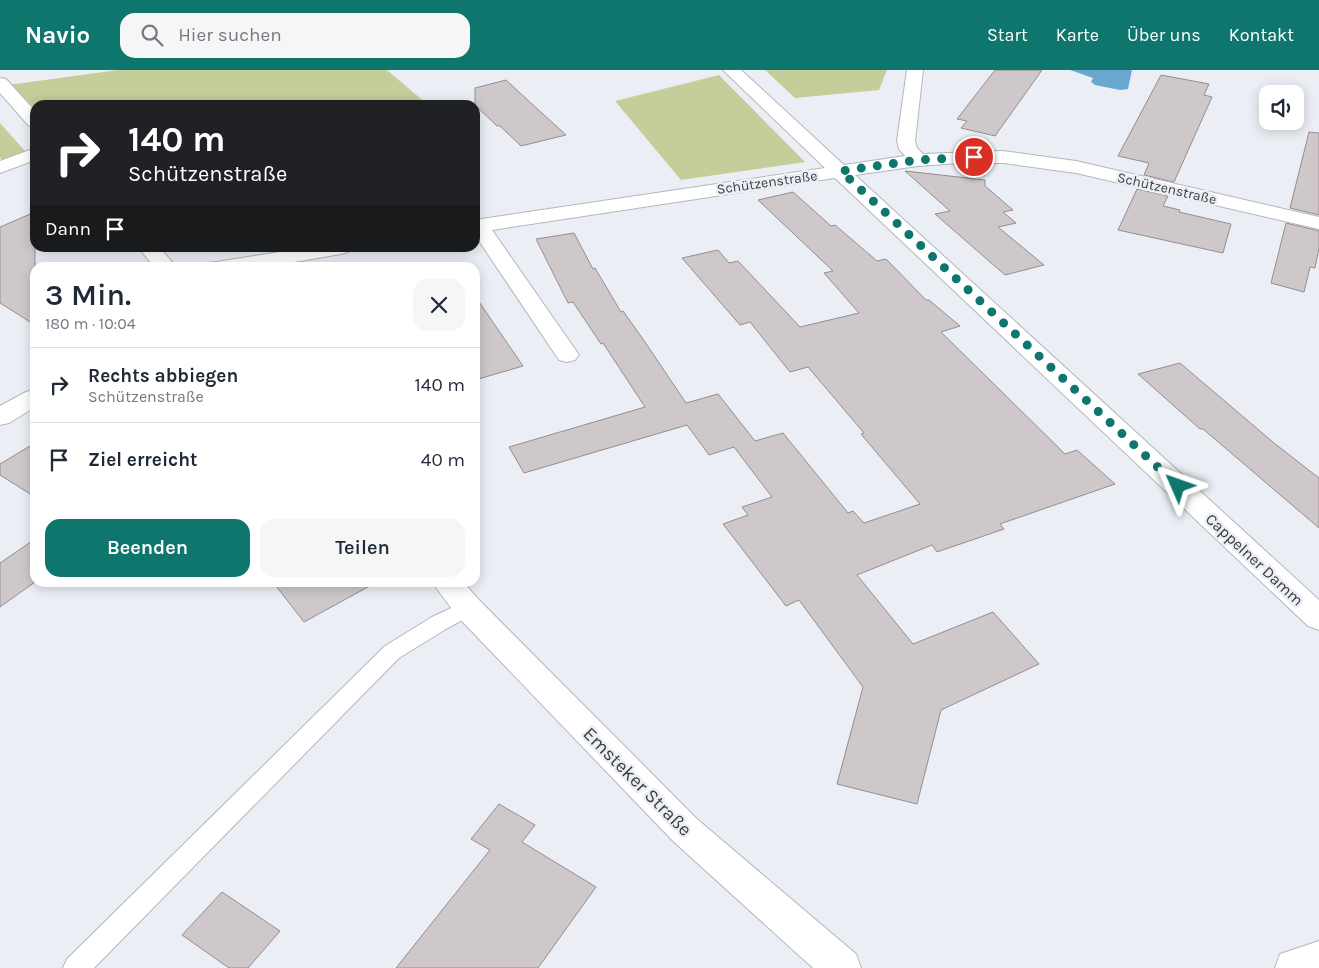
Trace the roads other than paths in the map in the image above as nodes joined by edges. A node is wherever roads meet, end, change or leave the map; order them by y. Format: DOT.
graph roads {
  1 [pos="731,70"];
  2 [pos="915,70"];
  3 [pos="0,83"];
  4 [pos="30,116"];
  5 [pos="30,156"];
  6 [pos="918,160"];
  7 [pos="0,167"];
  8 [pos="841,171"];
  9 [pos="1319,223"];
  10 [pos="480,226"];
  11 [pos="480,230"];
  12 [pos="153,252"];
  13 [pos="316,252"];
  14 [pos="162,262"];
  15 [pos="254,262"];
  16 [pos="567,355"];
  17 [pos="30,400"];
  18 [pos="0,417"];
  19 [pos="450,587"];
  20 [pos="468,608"];
  21 [pos="1319,618"];
  22 [pos="1319,960"];
  23 [pos="76,968"];
  24 [pos="842,968"];
  25 [pos="1294,968"];
  1 -- 8 [label="street, Cappelner Damm"];
  2 -- 6 [label="street"];
  3 -- 4 [label="street"];
  5 -- 7 [label="street"];
  6 -- 8 [label="street, Schützenstraße"];
  6 -- 9 [label="street, Schützenstraße"];
  8 -- 10 [label="street, Schützenstraße"];
  8 -- 21 [label="street, Cappelner Damm"];
  11 -- 16 [label="street, Schützenstraße"];
  12 -- 14 [label="street"];
  13 -- 15 [label="street"];
  17 -- 18 [label="street"];
  19 -- 20 [label="street, Emsteker Straße"];
  20 -- 23 [label="lane"];
  20 -- 24 [label="street, Emsteker Straße"];
  22 -- 25 [label="street"];
}
